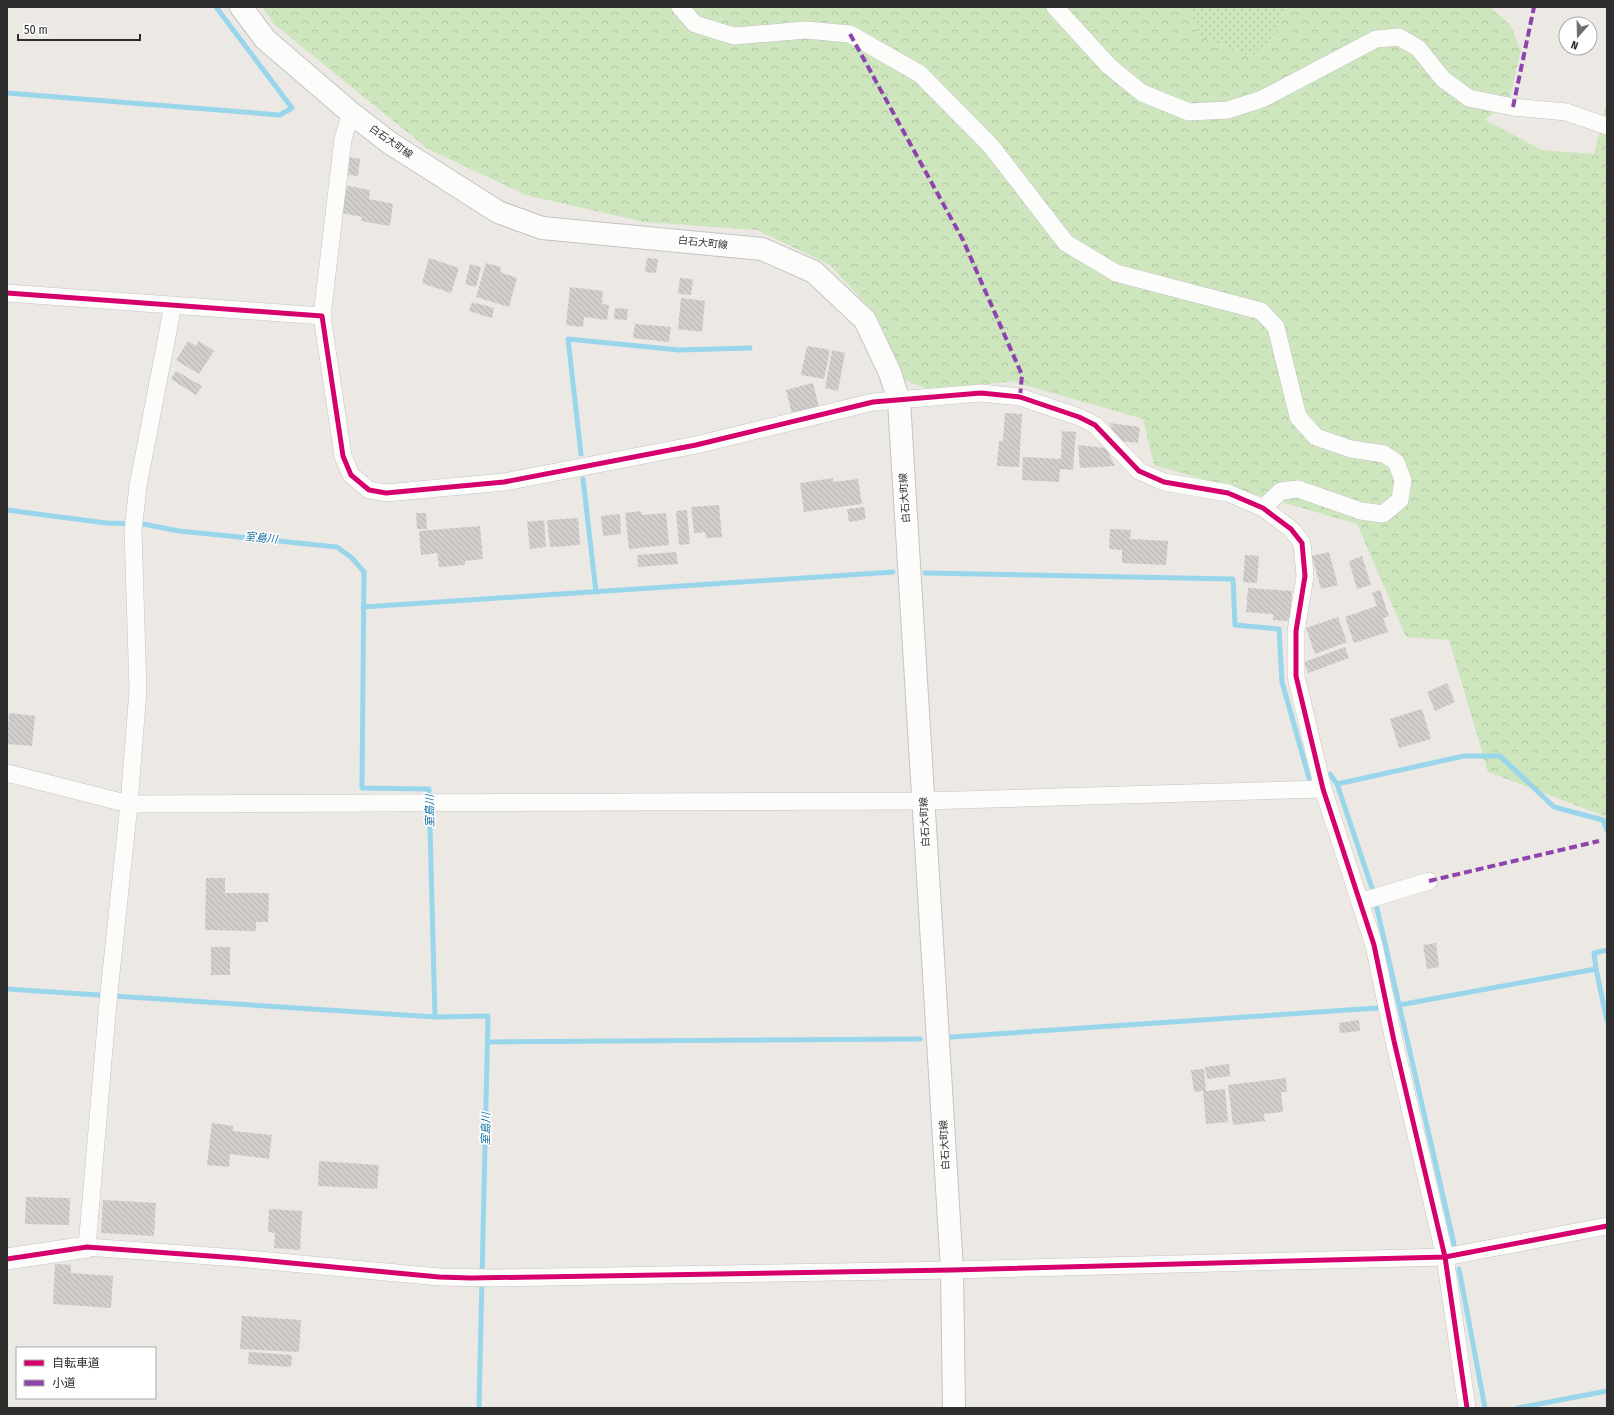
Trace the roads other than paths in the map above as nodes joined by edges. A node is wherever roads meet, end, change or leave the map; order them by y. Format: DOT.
graph roads {
  1 [pos="241,7"];
  2 [pos="680,7"];
  3 [pos="1055,7"];
  4 [pos="351,113"];
  5 [pos="1607,126"];
  6 [pos="7,293"];
  7 [pos="173,305"];
  8 [pos="322,316"];
  9 [pos="899,401"];
  10 [pos="1263,508"];
  11 [pos="7,773"];
  12 [pos="1323,789"];
  13 [pos="924,801"];
  14 [pos="129,804"];
  15 [pos="1429,881"];
  16 [pos="1370,898"];
  17 [pos="1607,1226"];
  18 [pos="87,1247"];
  19 [pos="1445,1257"];
  20 [pos="7,1259"];
  21 [pos="952,1270"];
  22 [pos="954,1408"];
  23 [pos="1467,1408"];
  1 -- 4 [label="main road, 白石大町線"];
  2 -- 10 [label="street"];
  3 -- 5 [label="street"];
  4 -- 8 [label="street"];
  4 -- 9 [label="main road, 白石大町線"];
  6 -- 7 [label="street"];
  7 -- 8 [label="street"];
  7 -- 14 [label="street"];
  8 -- 9 [label="street"];
  9 -- 10 [label="street"];
  9 -- 13 [label="main road, 白石大町線"];
  10 -- 12 [label="street"];
  11 -- 14 [label="street"];
  12 -- 13 [label="street"];
  12 -- 16 [label="street"];
  13 -- 14 [label="street"];
  13 -- 21 [label="main road, 白石大町線"];
  14 -- 18 [label="street"];
  15 -- 16 [label="street"];
  16 -- 19 [label="street"];
  17 -- 19 [label="street"];
  18 -- 20 [label="street"];
  18 -- 21 [label="street"];
  19 -- 21 [label="street"];
  19 -- 23 [label="street"];
  21 -- 22 [label="main road, 白石大町線"];
}
